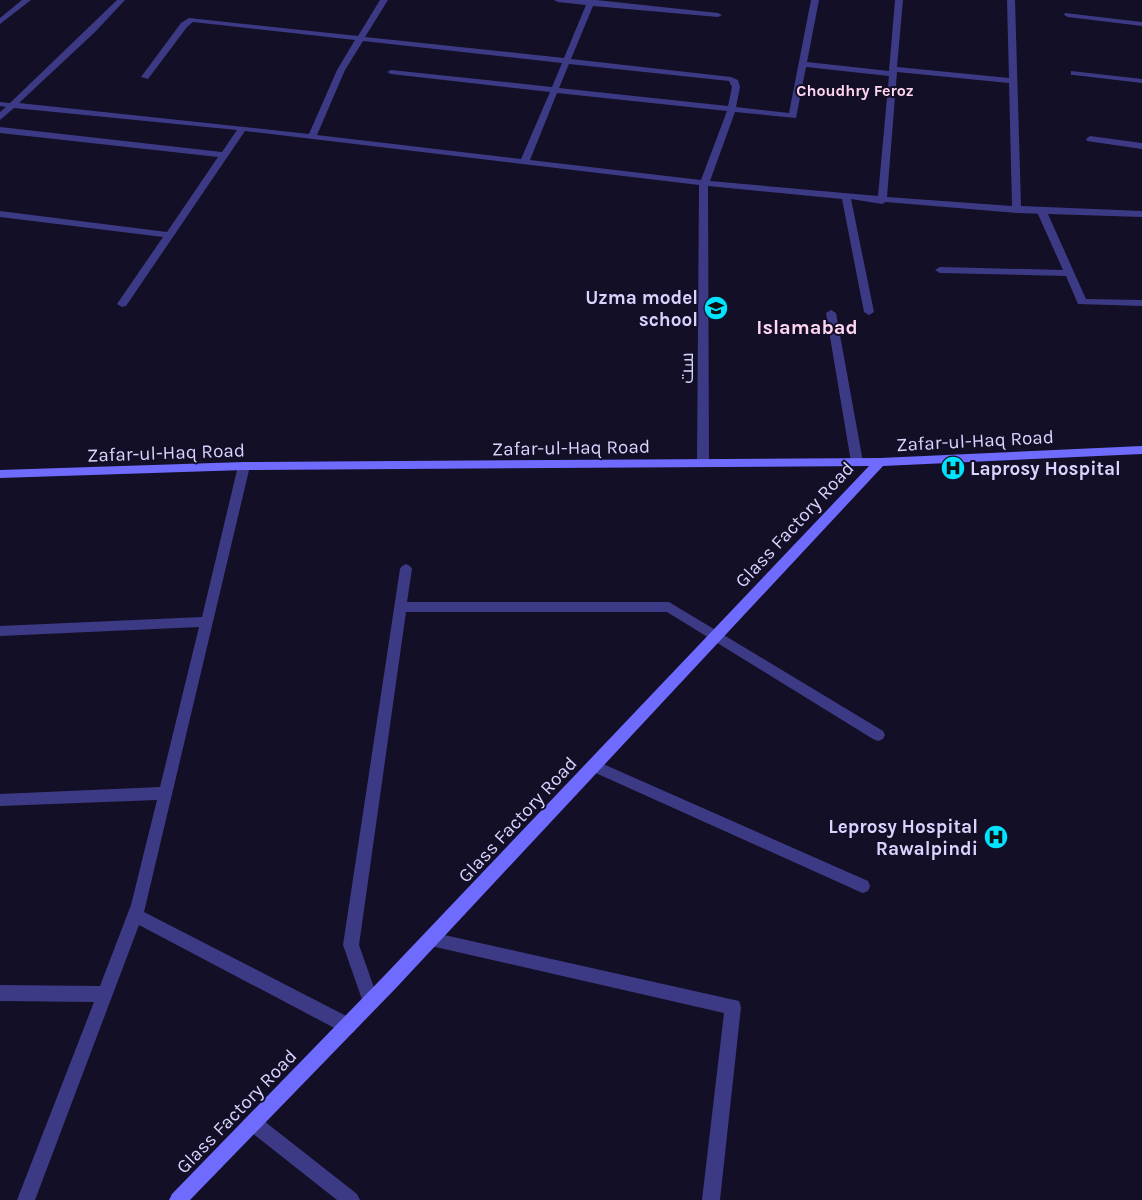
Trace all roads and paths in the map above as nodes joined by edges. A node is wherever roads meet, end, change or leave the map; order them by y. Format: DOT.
graph roads {
  1 [pos="27,0"];
  2 [pos="121,0"];
  3 [pos="384,0"];
  4 [pos="558,0"];
  5 [pos="814,0"];
  6 [pos="899,0"];
  7 [pos="1011,0"];
  8 [pos="591,2"];
  9 [pos="718,15"];
  10 [pos="1068,15"];
  11 [pos="0,22"];
  12 [pos="1142,24"];
  13 [pos="361,38"];
  14 [pos="567,60"];
  15 [pos="802,64"];
  16 [pos="893,71"];
  17 [pos="391,72"];
  18 [pos="1074,72"];
  19 [pos="145,77"];
  20 [pos="1013,81"];
  21 [pos="1142,81"];
  22 [pos="554,91"];
  23 [pos="0,104"];
  24 [pos="12,105"];
  25 [pos="731,109"];
  26 [pos="0,117"];
  27 [pos="242,129"];
  28 [pos="0,130"];
  29 [pos="312,137"];
  30 [pos="1090,139"];
  31 [pos="1142,146"];
  32 [pos="224,155"];
  33 [pos="524,163"];
  34 [pos="704,184"];
  35 [pos="846,197"];
  36 [pos="882,201"];
  37 [pos="1018,210"];
  38 [pos="1042,212"];
  39 [pos="0,214"];
  40 [pos="1142,214"];
  41 [pos="170,235"];
  42 [pos="940,270"];
  43 [pos="1069,273"];
  44 [pos="1142,303"];
  45 [pos="122,304"];
  46 [pos="869,312"];
  47 [pos="831,313"];
  48 [pos="1142,450"];
  49 [pos="857,462"];
  50 [pos="880,462"];
  51 [pos="703,463"];
  52 [pos="244,466"];
  53 [pos="0,474"];
  54 [pos="406,569"];
  55 [pos="400,606"];
  56 [pos="207,622"];
  57 [pos="0,631"];
  58 [pos="716,637"];
  59 [pos="878,735"];
  60 [pos="594,766"];
  61 [pos="166,793"];
  62 [pos="0,800"];
  63 [pos="863,886"];
  64 [pos="135,914"];
  65 [pos="431,940"];
  66 [pos="0,994"];
  67 [pos="105,994"];
  68 [pos="371,1002"];
  69 [pos="348,1026"];
  70 [pos="253,1123"];
  71 [pos="26,1200"];
  72 [pos="178,1200"];
  73 [pos="351,1200"];
  74 [pos="711,1200"];
  1 -- 11 [label="street"];
  2 -- 24 [label="street"];
  3 -- 13 [label="street"];
  4 -- 8 [label="street"];
  5 -- 15 [label="street"];
  6 -- 16 [label="street"];
  7 -- 20 [label="street"];
  8 -- 9 [label="street"];
  8 -- 14 [label="street"];
  10 -- 12 [label="street"];
  13 -- 14 [label="street"];
  13 -- 19 [label="street"];
  13 -- 29 [label="street"];
  14 -- 22 [label="street"];
  14 -- 25 [label="street, ست"];
  15 -- 16 [label="street"];
  15 -- 25 [label="street"];
  16 -- 20 [label="street"];
  16 -- 36 [label="street"];
  17 -- 22 [label="street"];
  18 -- 21 [label="street"];
  20 -- 37 [label="street"];
  22 -- 25 [label="street"];
  22 -- 33 [label="street"];
  23 -- 24 [label="street"];
  24 -- 26 [label="street"];
  24 -- 27 [label="street"];
  25 -- 34 [label="street, ست"];
  27 -- 29 [label="street"];
  27 -- 32 [label="street"];
  28 -- 32 [label="street"];
  29 -- 33 [label="street"];
  30 -- 31 [label="street"];
  32 -- 41 [label="street"];
  33 -- 34 [label="street"];
  34 -- 35 [label="street"];
  34 -- 51 [label="street, ست"];
  35 -- 36 [label="street"];
  35 -- 46 [label="street"];
  36 -- 37 [label="street"];
  37 -- 38 [label="street"];
  38 -- 40 [label="street"];
  38 -- 43 [label="street"];
  39 -- 41 [label="street"];
  41 -- 45 [label="street"];
  42 -- 43 [label="street"];
  43 -- 44 [label="street"];
  47 -- 49 [label="street"];
  48 -- 50 [label="street, Zafar-ul-Haq Road"];
  49 -- 50 [label="street, Zafar-ul-Haq Road"];
  49 -- 51 [label="street, Zafar-ul-Haq Road"];
  50 -- 58 [label="street, Glass Factory Road"];
  51 -- 52 [label="street, Zafar-ul-Haq Road"];
  52 -- 53 [label="street, Zafar-ul-Haq Road"];
  52 -- 56 [label="street"];
  54 -- 55 [label="street"];
  55 -- 58 [label="street"];
  55 -- 68 [label="street"];
  56 -- 57 [label="street"];
  56 -- 61 [label="street"];
  58 -- 59 [label="street"];
  58 -- 60 [label="street, Glass Factory Road"];
  60 -- 63 [label="street"];
  60 -- 65 [label="street, Glass Factory Road"];
  61 -- 62 [label="street"];
  61 -- 64 [label="street"];
  64 -- 67 [label="street"];
  64 -- 69 [label="street"];
  65 -- 68 [label="street, Glass Factory Road"];
  65 -- 74 [label="street"];
  66 -- 67 [label="street"];
  67 -- 71 [label="street"];
  68 -- 69 [label="street, Glass Factory Road"];
  69 -- 70 [label="street, Glass Factory Road"];
  70 -- 72 [label="street, Glass Factory Road"];
  70 -- 73 [label="street"];
}
